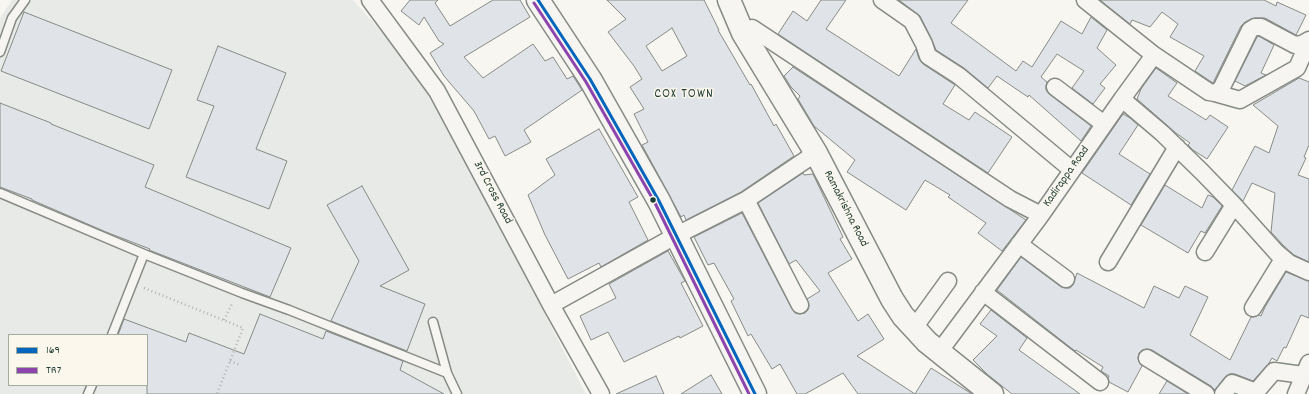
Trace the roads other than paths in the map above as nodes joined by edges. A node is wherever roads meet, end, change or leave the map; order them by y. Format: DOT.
graph roads {
  1 [pos="25,0"];
  2 [pos="370,0"];
  3 [pos="538,0"];
  4 [pos="729,0"];
  5 [pos="882,0"];
  6 [pos="1085,0"];
  7 [pos="743,32"];
  8 [pos="1309,40"];
  9 [pos="0,52"];
  10 [pos="1154,55"];
  11 [pos="1055,87"];
  12 [pos="1215,93"];
  13 [pos="1122,99"];
  14 [pos="1104,124"];
  15 [pos="1177,147"];
  16 [pos="816,153"];
  17 [pos="1072,170"];
  18 [pos="0,193"];
  19 [pos="746,200"];
  20 [pos="1234,205"];
  21 [pos="1041,215"];
  22 [pos="676,235"];
  23 [pos="1019,244"];
  24 [pos="1206,252"];
  25 [pos="144,254"];
  26 [pos="1283,259"];
  27 [pos="1108,262"];
  28 [pos="1309,272"];
  29 [pos="1066,279"];
  30 [pos="948,281"];
  31 [pos="983,292"];
  32 [pos="551,305"];
  33 [pos="800,305"];
  34 [pos="1253,308"];
  35 [pos="433,322"];
  36 [pos="914,328"];
  37 [pos="112,334"];
  38 [pos="940,352"];
  39 [pos="1147,358"];
  40 [pos="1306,369"];
  41 [pos="447,373"];
  42 [pos="1100,382"];
  43 [pos="457,394"];
  44 [pos="601,394"];
  45 [pos="755,394"];
  46 [pos="992,394"];
  47 [pos="1206,394"];
  48 [pos="1223,394"];
  49 [pos="1296,394"];
  1 -- 9 [label="lane"];
  2 -- 32 [label="street, 3rd Cross Road"];
  3 -- 22 [label="street"];
  4 -- 7 [label="street, Ramakrishna Road"];
  5 -- 17 [label="street"];
  6 -- 10 [label="street"];
  7 -- 16 [label="street, Ramakrishna Road"];
  7 -- 21 [label="street, Kadirappa Road"];
  8 -- 12 [label="street"];
  8 -- 12 [label="street"];
  10 -- 12 [label="street"];
  10 -- 13 [label="street, Kadirappa Road"];
  11 -- 14 [label="street"];
  13 -- 14 [label="street, Kadirappa Road"];
  13 -- 15 [label="street"];
  14 -- 17 [label="street, Kadirappa Road"];
  15 -- 20 [label="street"];
  15 -- 27 [label="street"];
  16 -- 19 [label="street"];
  16 -- 36 [label="street, Ramakrishna Road"];
  17 -- 21 [label="street, Kadirappa Road"];
  18 -- 25 [label="lane"];
  19 -- 22 [label="street"];
  19 -- 33 [label="street"];
  20 -- 24 [label="street"];
  20 -- 26 [label="street"];
  21 -- 23 [label="street"];
  22 -- 32 [label="street"];
  22 -- 45 [label="street"];
  23 -- 29 [label="street"];
  23 -- 31 [label="street"];
  25 -- 37 [label="lane"];
  25 -- 41 [label="lane"];
  26 -- 28 [label="street"];
  26 -- 34 [label="street"];
  30 -- 36 [label="street"];
  31 -- 38 [label="street"];
  31 -- 42 [label="street"];
  32 -- 44 [label="street, 3rd Cross Road"];
  35 -- 41 [label="lane"];
  36 -- 38 [label="street, Ramakrishna Road"];
  38 -- 46 [label="street, Ramakrishna Road"];
  39 -- 47 [label="street"];
  40 -- 48 [label="street"];
  40 -- 49 [label="street"];
  41 -- 43 [label="lane"];
}
